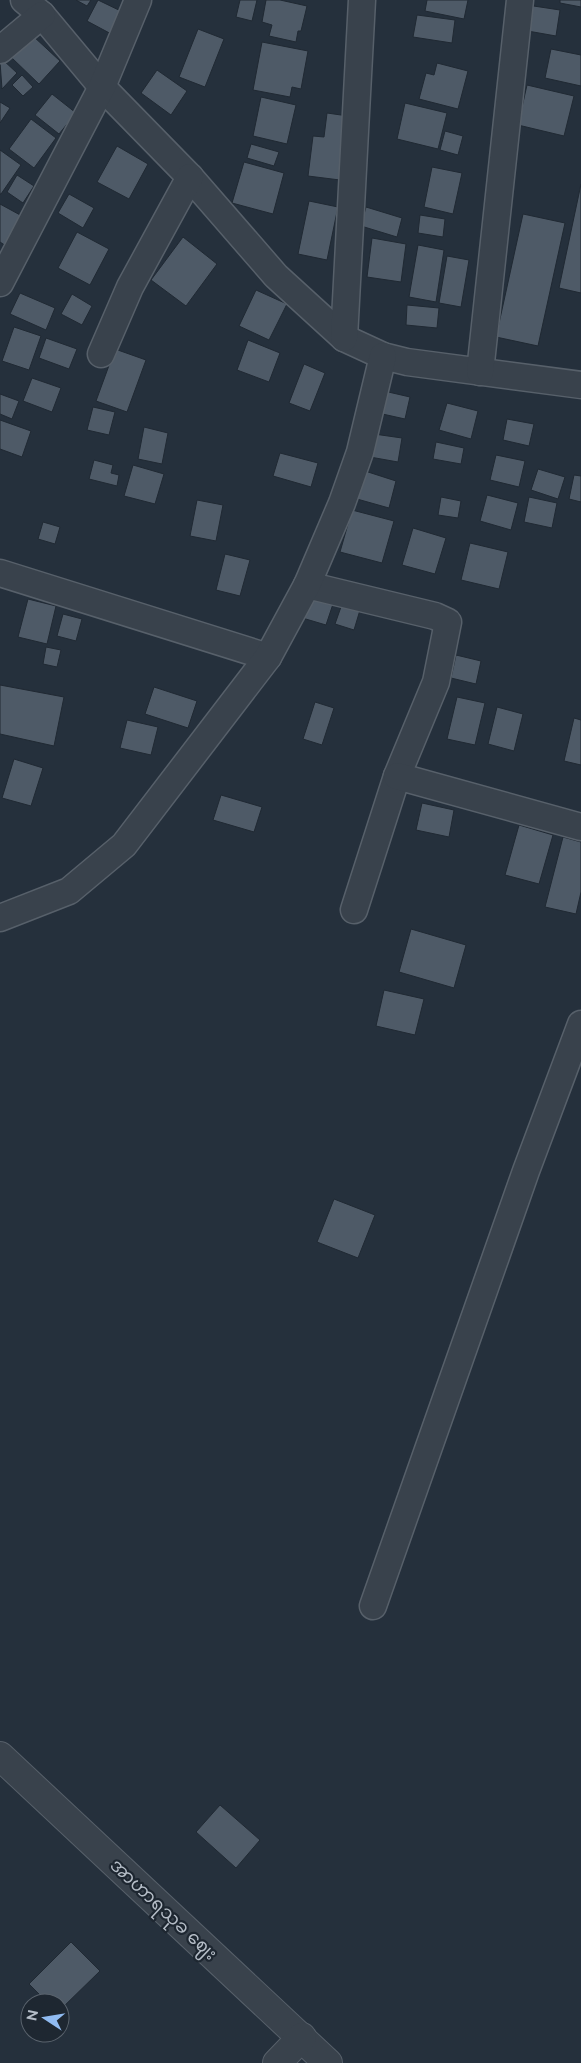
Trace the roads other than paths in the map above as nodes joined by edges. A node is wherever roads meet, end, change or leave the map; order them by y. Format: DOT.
graph roads {
  1 [pos="138,0"];
  2 [pos="362,0"];
  3 [pos="520,0"];
  4 [pos="33,8"];
  5 [pos="0,50"];
  6 [pos="102,87"];
  7 [pos="190,177"];
  8 [pos="0,283"];
  9 [pos="344,338"];
  10 [pos="101,354"];
  11 [pos="383,356"];
  12 [pos="480,372"];
  13 [pos="581,385"];
  14 [pos="0,573"];
  15 [pos="306,585"];
  16 [pos="268,657"];
  17 [pos="397,776"];
  18 [pos="581,827"];
  19 [pos="354,910"];
  20 [pos="0,918"];
  21 [pos="581,1024"];
  22 [pos="373,1606"];
  23 [pos="0,1756"];
  24 [pos="302,2037"];
  25 [pos="277,2063"];
  26 [pos="328,2063"];
  1 -- 6 [label="street"];
  2 -- 9 [label="street"];
  3 -- 12 [label="street"];
  4 -- 5 [label="street"];
  4 -- 6 [label="street"];
  6 -- 7 [label="street"];
  6 -- 8 [label="street"];
  7 -- 9 [label="street"];
  7 -- 10 [label="street"];
  9 -- 11 [label="street"];
  11 -- 12 [label="street"];
  11 -- 15 [label="street"];
  12 -- 13 [label="street"];
  14 -- 16 [label="street"];
  15 -- 16 [label="street"];
  15 -- 17 [label="street"];
  16 -- 20 [label="street"];
  17 -- 18 [label="street"];
  17 -- 19 [label="street"];
  21 -- 22 [label="street"];
  23 -- 24 [label="street, အာဟာရသုခ ဈေး"];
  24 -- 25 [label="street"];
  24 -- 26 [label="street, အာဟာရသုခ ဈေး"];
}
